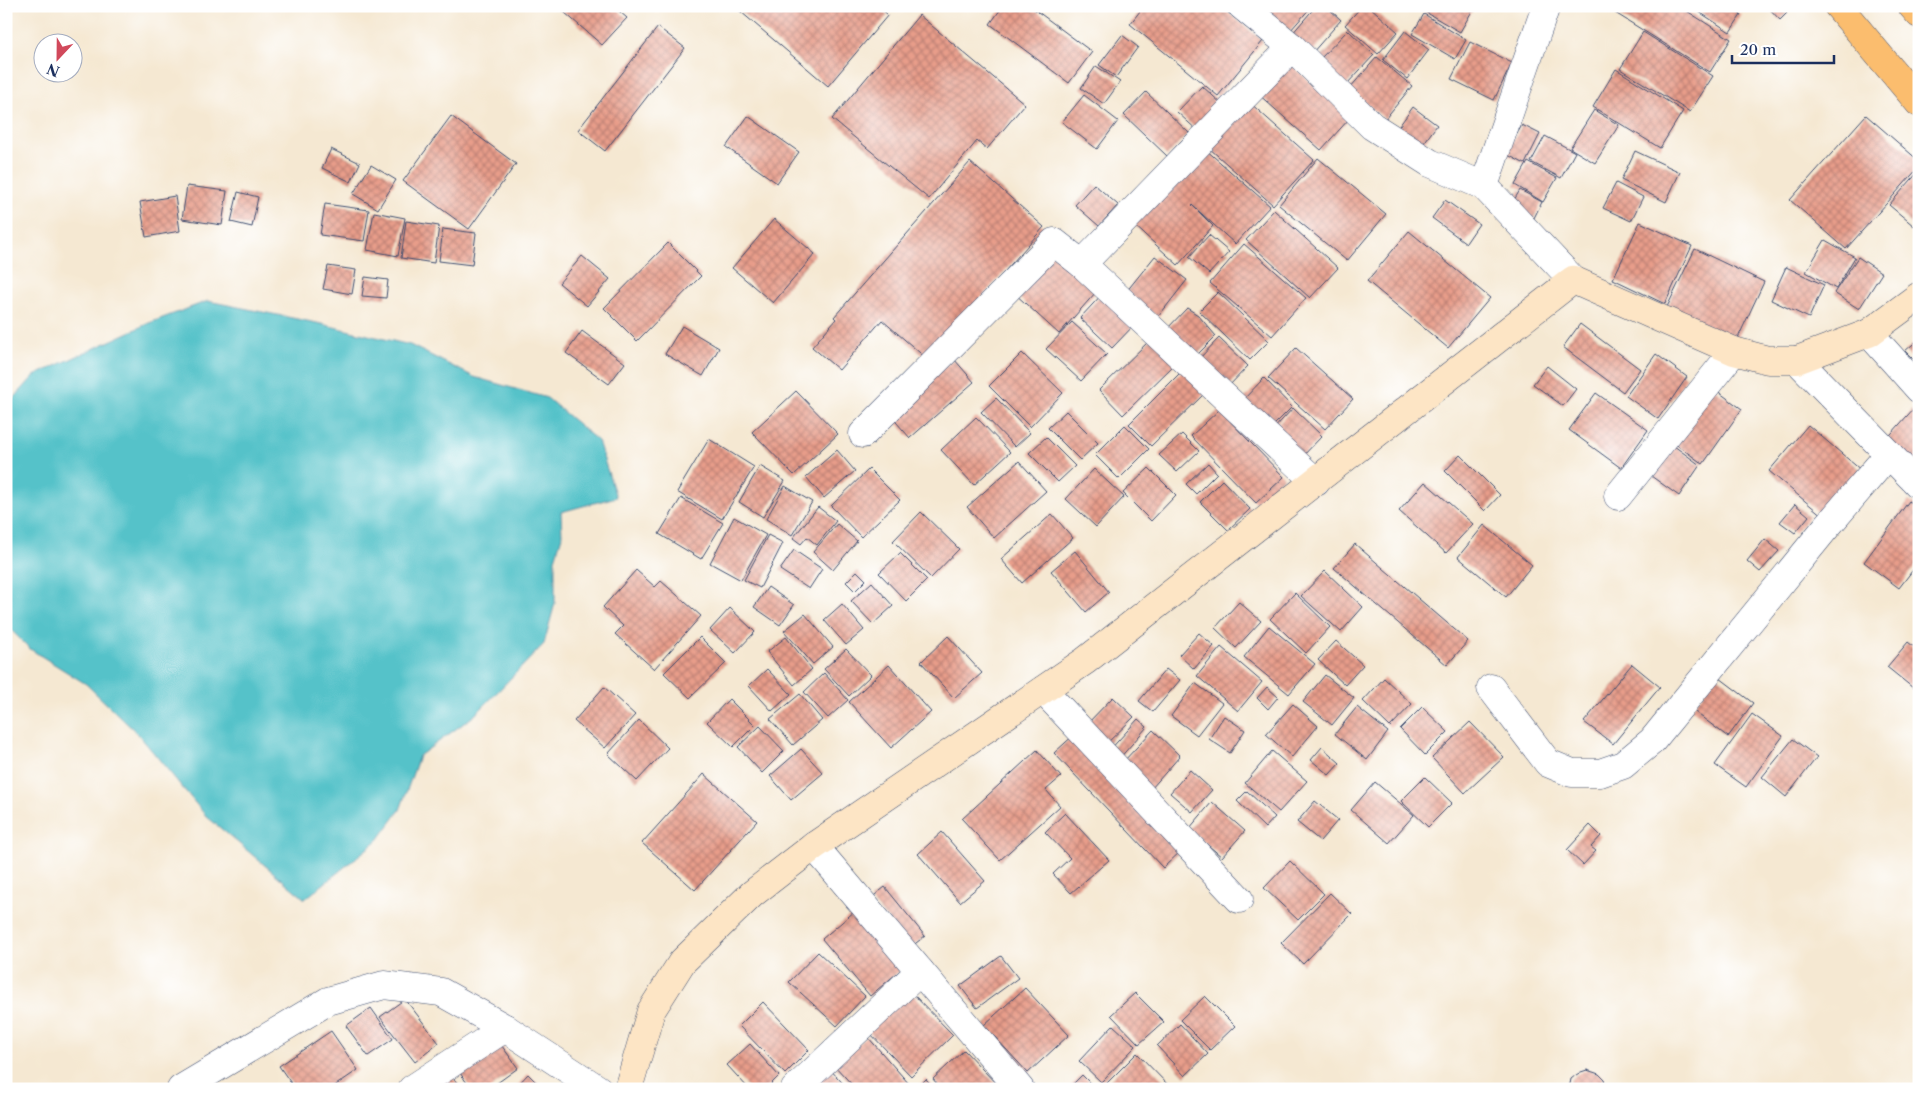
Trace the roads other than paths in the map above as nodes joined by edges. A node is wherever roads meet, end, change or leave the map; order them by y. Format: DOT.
graph roads {
  1 [pos="1242,6"];
  2 [pos="1546,6"];
  3 [pos="1838,6"];
  4 [pos="1912,6"];
  5 [pos="1919,14"];
  6 [pos="1292,47"];
  7 [pos="1919,103"];
  8 [pos="1484,186"];
  9 [pos="1082,264"];
  10 [pos="1573,280"];
  11 [pos="1919,296"];
  12 [pos="1869,333"];
  13 [pos="1734,352"];
  14 [pos="1796,360"];
  15 [pos="1919,389"];
  16 [pos="863,434"];
  17 [pos="1889,454"];
  18 [pos="1316,482"];
  19 [pos="1919,485"];
  20 [pos="1618,496"];
  21 [pos="1491,688"];
  22 [pos="1043,690"];
  23 [pos="814,846"];
  24 [pos="1239,899"];
  25 [pos="920,971"];
  26 [pos="505,1028"];
  27 [pos="181,1089"];
  28 [pos="412,1089"];
  29 [pos="598,1089"];
  30 [pos="628,1089"];
  31 [pos="795,1089"];
  32 [pos="1020,1089"];
  1 -- 6 [label="street"];
  2 -- 8 [label="street"];
  3 -- 7 [label="main road"];
  4 -- 5 [label="main road"];
  6 -- 8 [label="street"];
  6 -- 9 [label="street"];
  8 -- 10 [label="street"];
  9 -- 16 [label="street"];
  9 -- 18 [label="street"];
  10 -- 13 [label="street"];
  10 -- 18 [label="street"];
  11 -- 12 [label="street"];
  12 -- 14 [label="street"];
  12 -- 15 [label="street"];
  13 -- 14 [label="street"];
  13 -- 20 [label="street"];
  14 -- 17 [label="street"];
  17 -- 19 [label="street"];
  17 -- 21 [label="street"];
  18 -- 22 [label="street"];
  22 -- 23 [label="street"];
  22 -- 24 [label="street"];
  23 -- 25 [label="street"];
  23 -- 30 [label="street"];
  25 -- 31 [label="street"];
  25 -- 32 [label="street"];
  26 -- 27 [label="street"];
  26 -- 28 [label="street"];
  26 -- 29 [label="street"];
}
